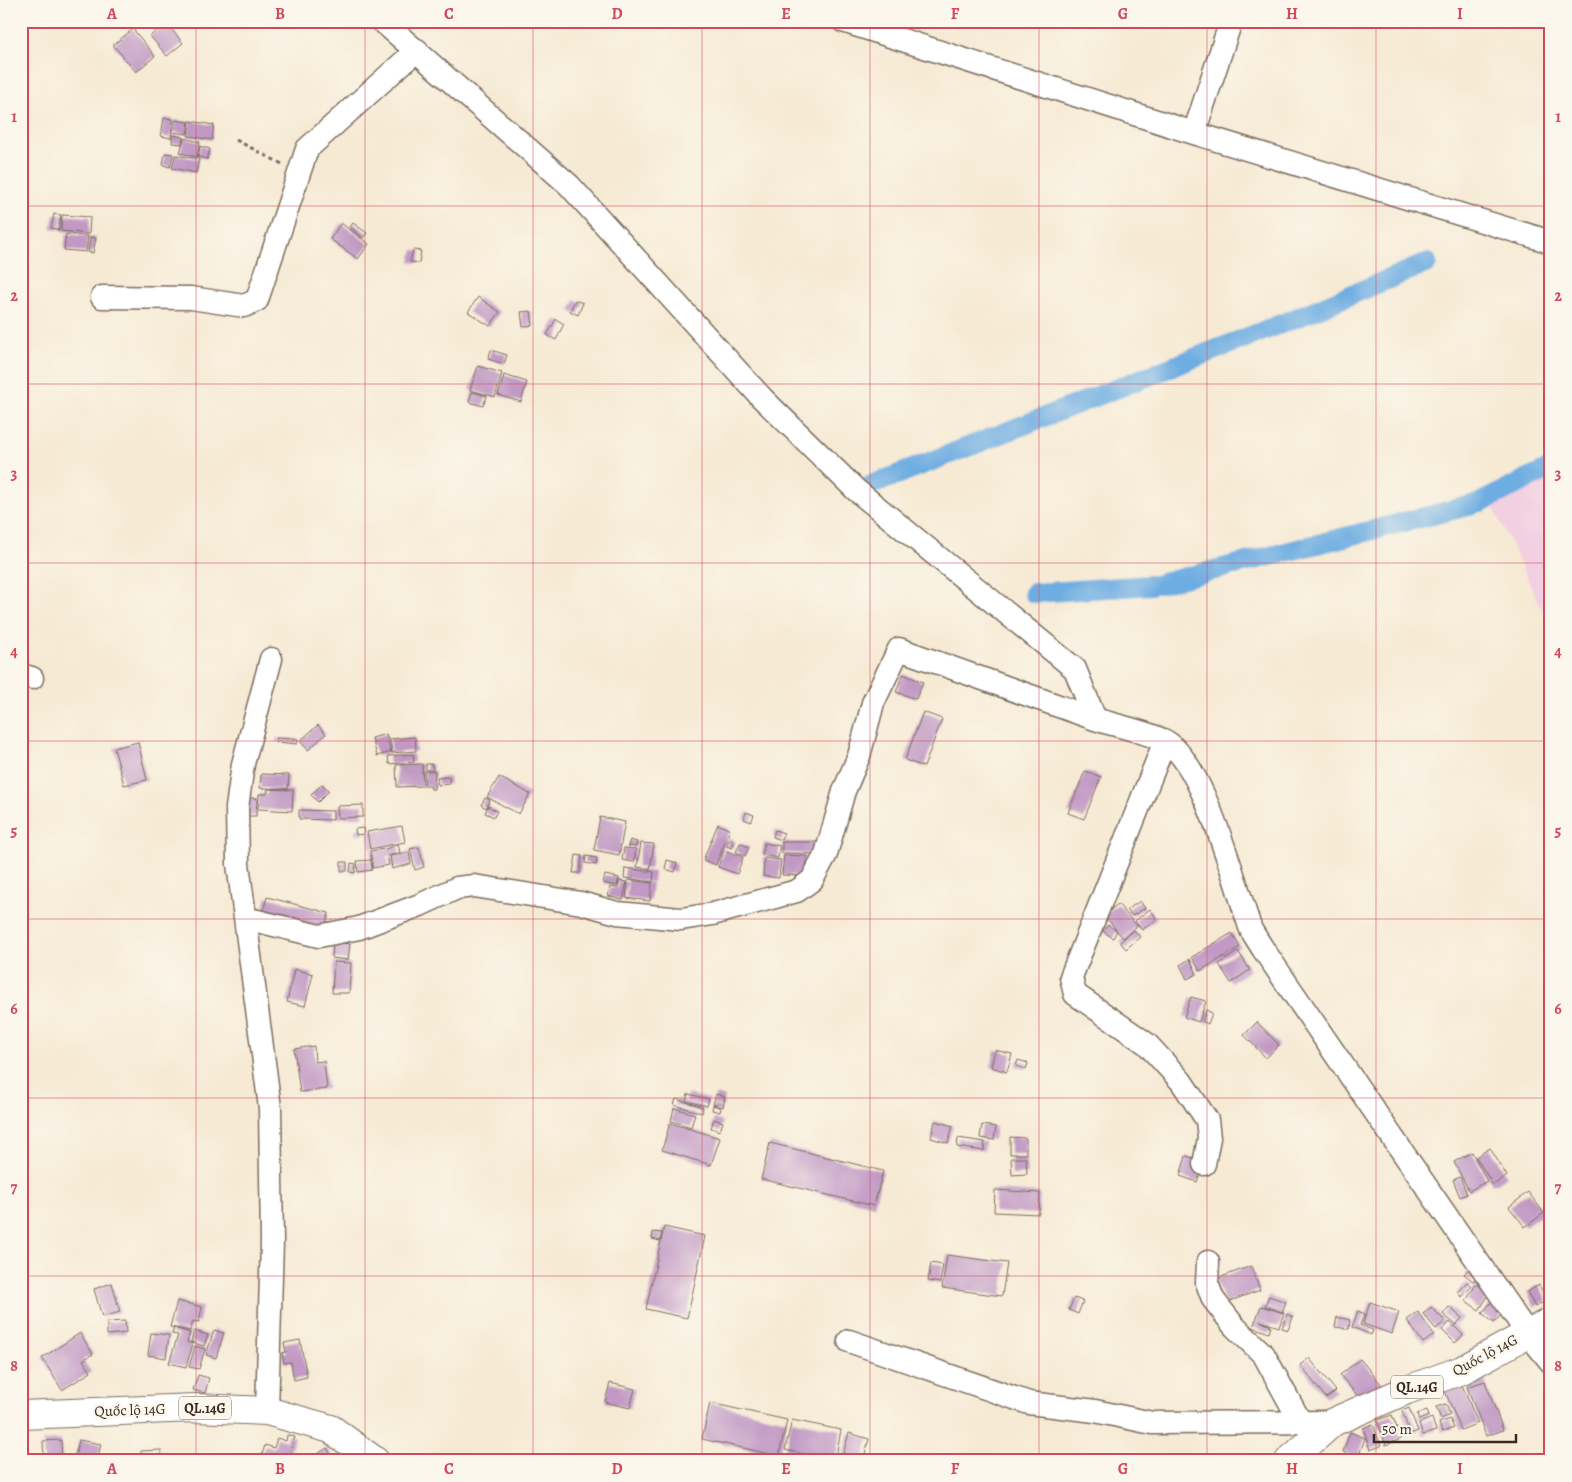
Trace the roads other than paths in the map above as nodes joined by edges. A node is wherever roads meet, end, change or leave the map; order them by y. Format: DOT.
graph roads {
  1 [pos="382,21"];
  2 [pos="843,21"];
  3 [pos="1231,21"];
  4 [pos="417,50"];
  5 [pos="1194,133"];
  6 [pos="1551,242"];
  7 [pos="102,297"];
  8 [pos="271,659"];
  9 [pos="1095,719"];
  10 [pos="1165,741"];
  11 [pos="245,918"];
  12 [pos="1204,1164"];
  13 [pos="1208,1262"];
  14 [pos="1539,1327"];
  15 [pos="849,1341"];
  16 [pos="1551,1362"];
  17 [pos="267,1411"];
  18 [pos="21,1415"];
  19 [pos="1300,1421"];
  20 [pos="1333,1422"];
  21 [pos="375,1461"];
  22 [pos="1289,1461"];
  1 -- 4 [label="street"];
  2 -- 5 [label="street"];
  3 -- 5 [label="street"];
  4 -- 7 [label="street"];
  4 -- 9 [label="street"];
  5 -- 6 [label="street"];
  8 -- 11 [label="street"];
  9 -- 10 [label="street"];
  9 -- 11 [label="street"];
  10 -- 12 [label="street"];
  10 -- 14 [label="street"];
  11 -- 17 [label="street"];
  13 -- 19 [label="street"];
  14 -- 16 [label="street"];
  14 -- 20 [label="main road, Quốc lộ 14G / QL.14G"];
  15 -- 19 [label="street"];
  17 -- 18 [label="main road, Quốc lộ 14G / QL.14G"];
  17 -- 21 [label="main road, Quốc lộ 14G / QL.14G"];
  19 -- 20 [label="street"];
  20 -- 22 [label="main road, Quốc lộ 14G / QL.14G"];
}
